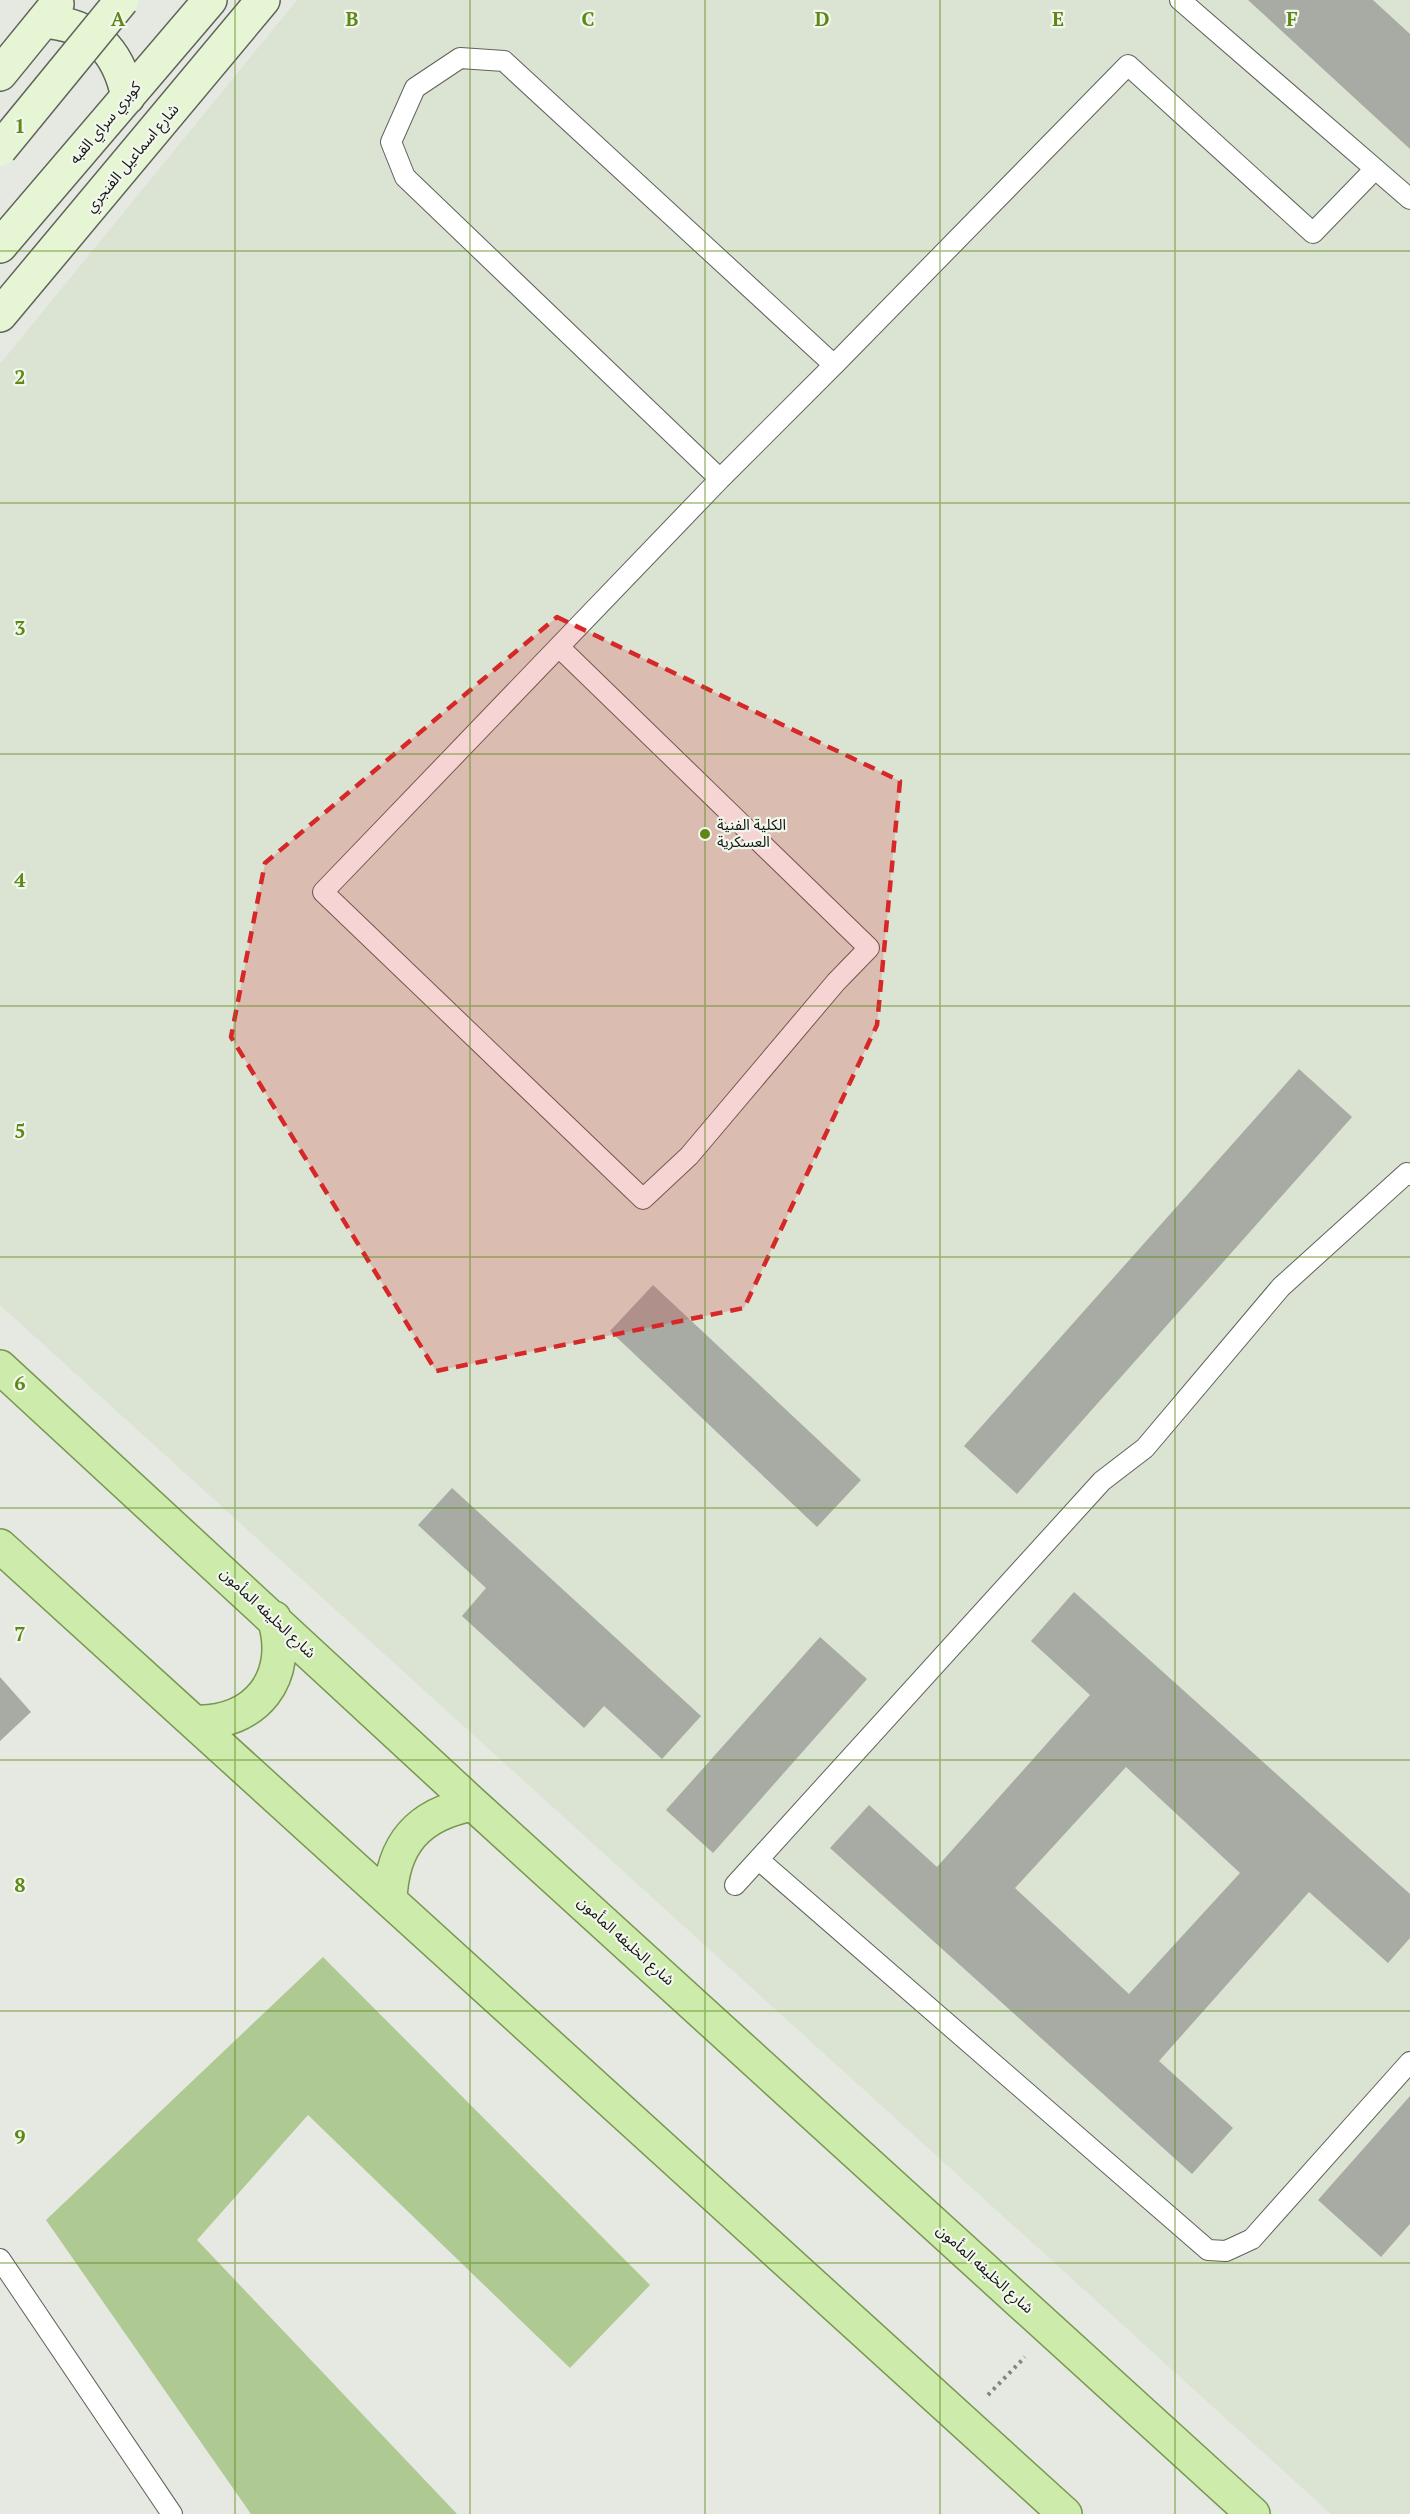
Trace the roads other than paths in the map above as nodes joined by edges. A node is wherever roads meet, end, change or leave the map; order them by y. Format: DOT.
graph roads {
  1 [pos="122,0"];
  2 [pos="210,0"];
  3 [pos="263,0"];
  4 [pos="1180,0"];
  5 [pos="52,11"];
  6 [pos="0,74"];
  7 [pos="128,96"];
  8 [pos="0,149"];
  9 [pos="1375,169"];
  10 [pos="1410,199"];
  11 [pos="0,246"];
  12 [pos="0,315"];
  13 [pos="834,365"];
  14 [pos="720,480"];
  15 [pos="559,647"];
  16 [pos="1410,1175"];
  17 [pos="0,1367"];
  18 [pos="0,1546"];
  19 [pos="274,1618"];
  20 [pos="194,1722"];
  21 [pos="473,1804"];
  22 [pos="759,1860"];
  23 [pos="735,1885"];
  24 [pos="390,1900"];
  25 [pos="1410,2062"];
  26 [pos="0,2259"];
  27 [pos="172,2514"];
  28 [pos="1065,2514"];
  29 [pos="1253,2514"];
  1 -- 8 [label="main road, bridge"];
  2 -- 7 [label="main road, كوبري سراي القبه"];
  3 -- 12 [label="main road, شارع اسماعيل الفنجري"];
  4 -- 9 [label="lane"];
  5 -- 6 [label="main road"];
  5 -- 7 [label="main road"];
  7 -- 11 [label="main road, كوبري سراي القبه"];
  9 -- 10 [label="lane"];
  9 -- 13 [label="lane"];
  13 -- 14 [label="lane"];
  13 -- 14 [label="lane"];
  14 -- 15 [label="lane"];
  15 -- 15 [label="lane"];
  16 -- 22 [label="lane"];
  17 -- 19 [label="main road, شارع الخليفه المأمون"];
  18 -- 20 [label="main road"];
  19 -- 20 [label="main road"];
  19 -- 21 [label="main road, شارع الخليفه المأمون"];
  20 -- 24 [label="main road"];
  21 -- 24 [label="main road"];
  21 -- 29 [label="main road, شارع الخليفه المأمون"];
  22 -- 23 [label="lane"];
  22 -- 25 [label="lane"];
  24 -- 28 [label="main road"];
  26 -- 27 [label="lane"];
}
